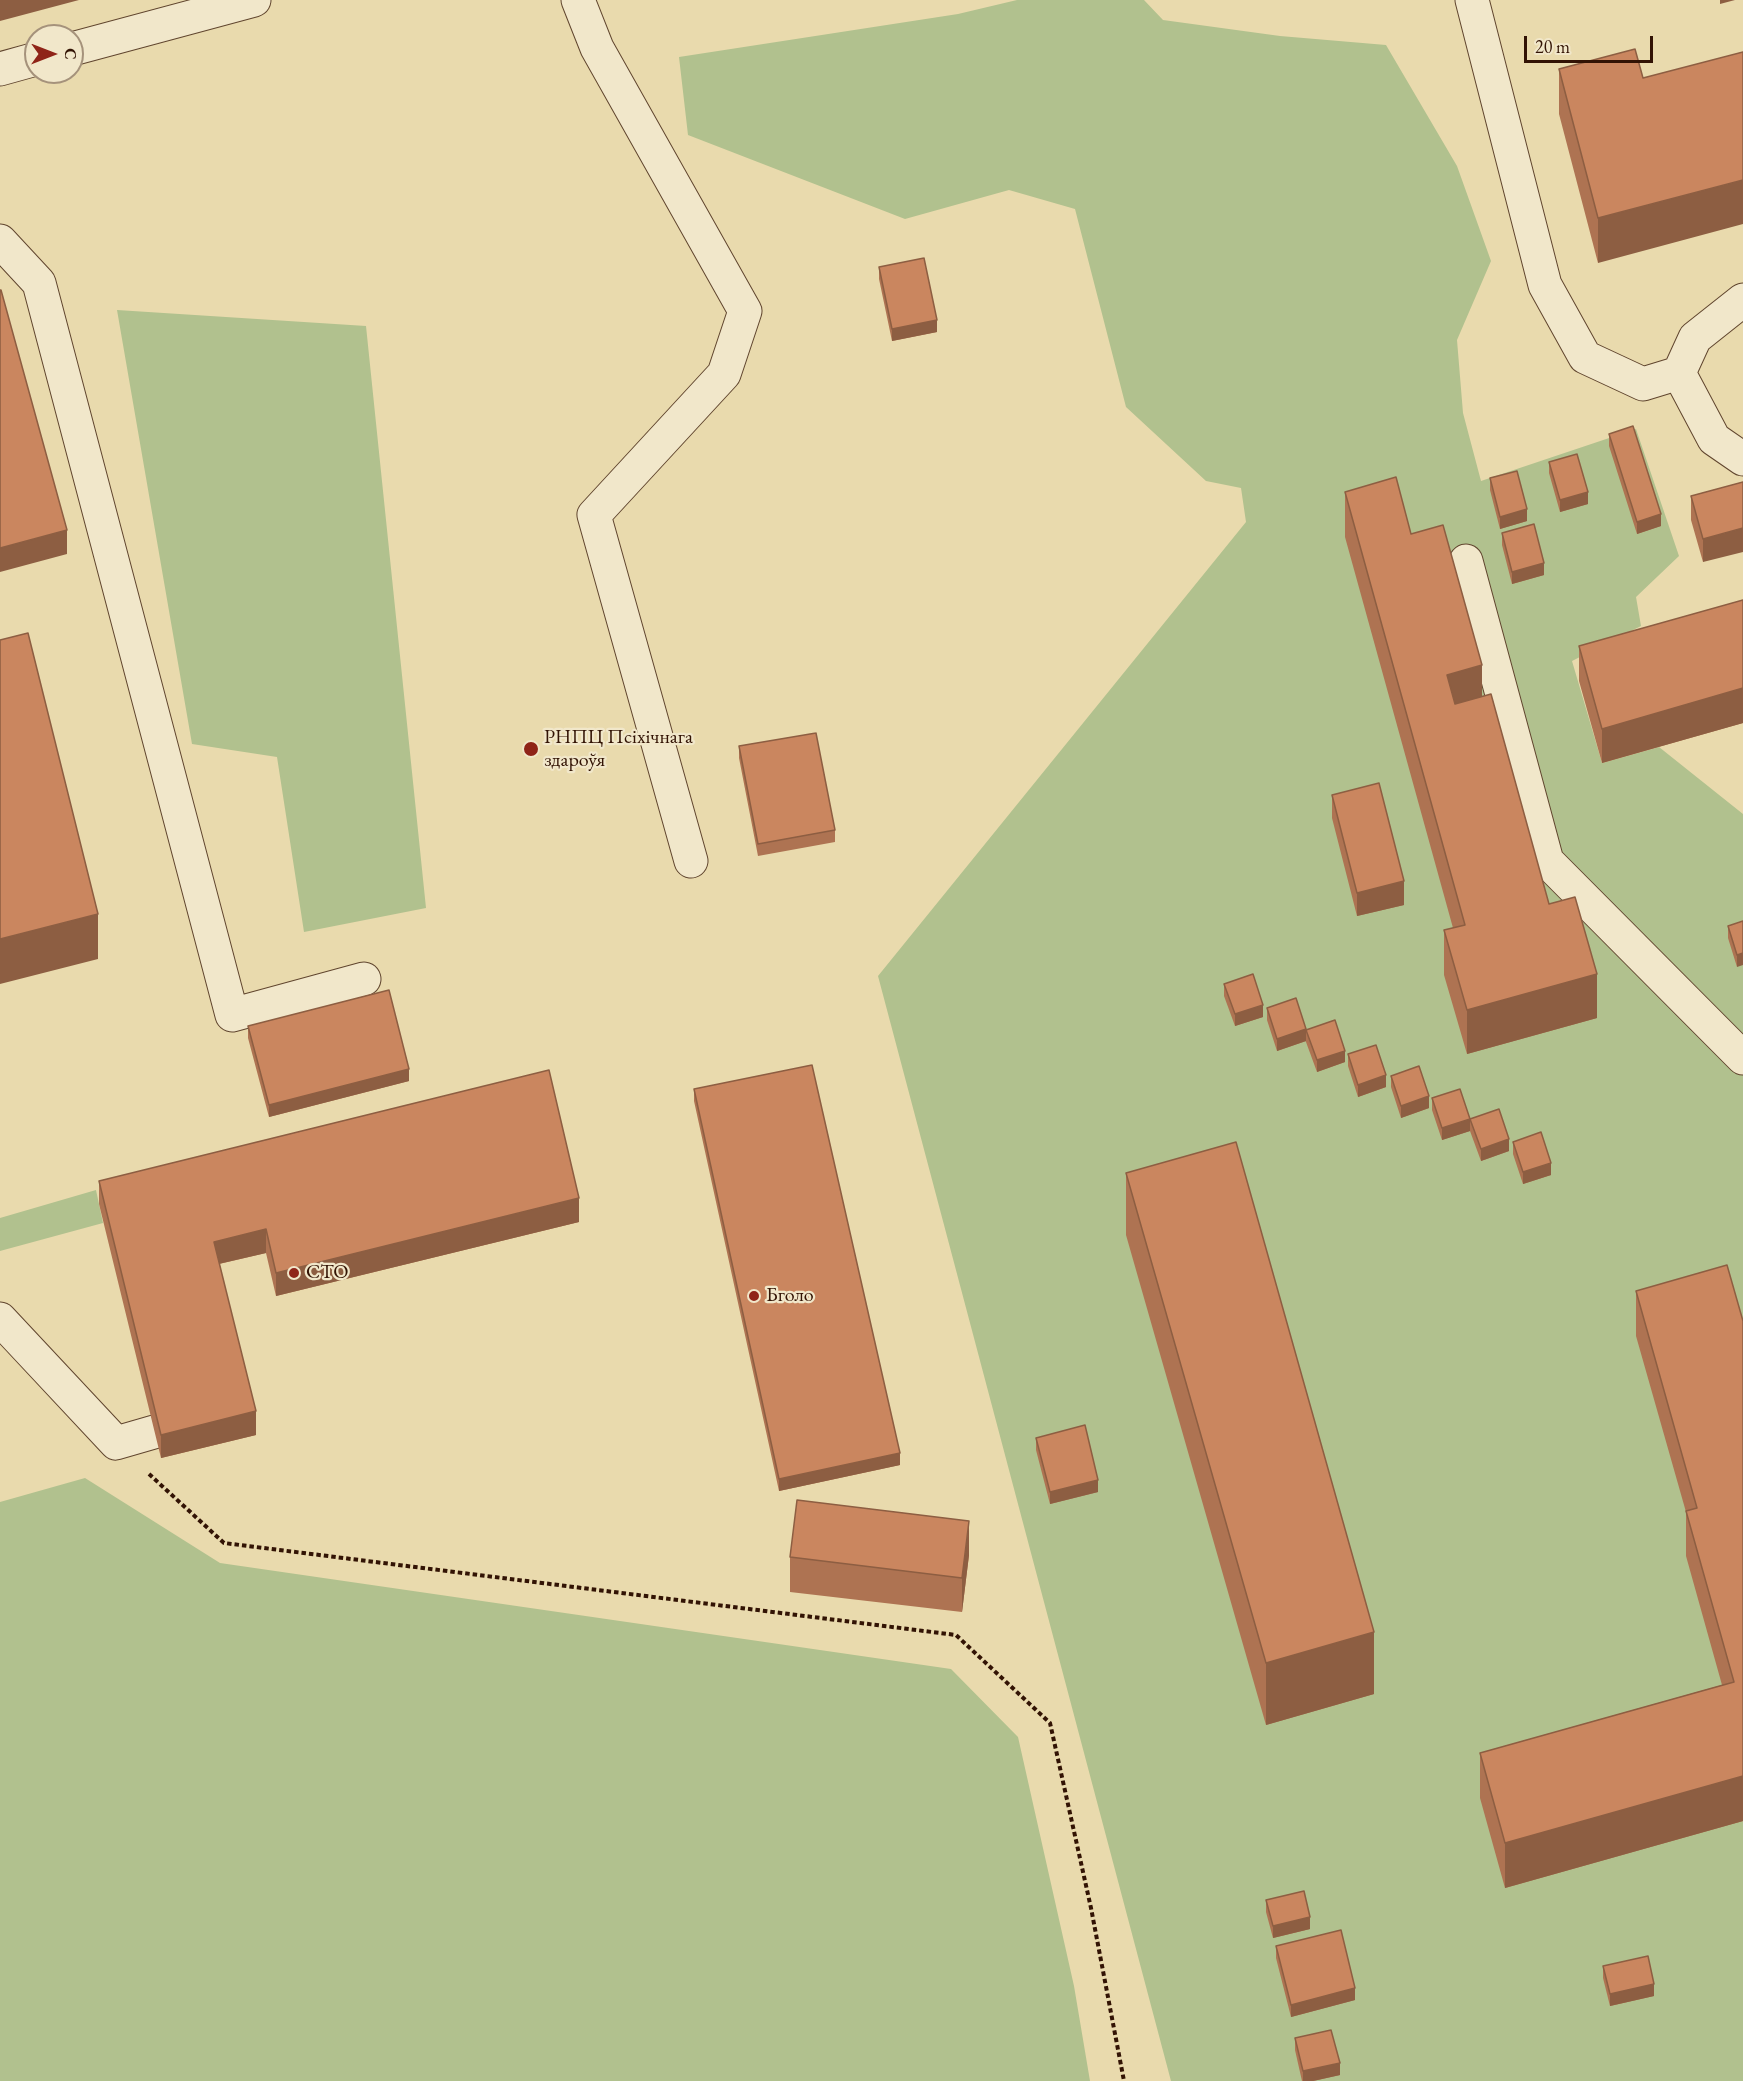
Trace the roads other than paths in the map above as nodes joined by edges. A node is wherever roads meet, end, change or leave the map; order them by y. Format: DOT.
graph roads {
  1 [pos="254,0"];
  2 [pos="578,0"];
  3 [pos="1472,0"];
  4 [pos="84,46"];
  5 [pos="24,62"];
  6 [pos="0,69"];
  7 [pos="0,241"];
  8 [pos="1743,300"];
  9 [pos="1678,373"];
  10 [pos="1743,459"];
  11 [pos="1466,561"];
  12 [pos="691,861"];
  13 [pos="364,979"];
  14 [pos="1743,1058"];
  15 [pos="0,1319"];
  16 [pos="154,1432"];
  1 -- 4 [label="lane"];
  2 -- 12 [label="lane"];
  3 -- 9 [label="lane"];
  5 -- 6 [label="lane"];
  7 -- 13 [label="lane"];
  8 -- 9 [label="lane"];
  9 -- 10 [label="lane"];
  11 -- 14 [label="lane"];
  15 -- 16 [label="lane"];
}
